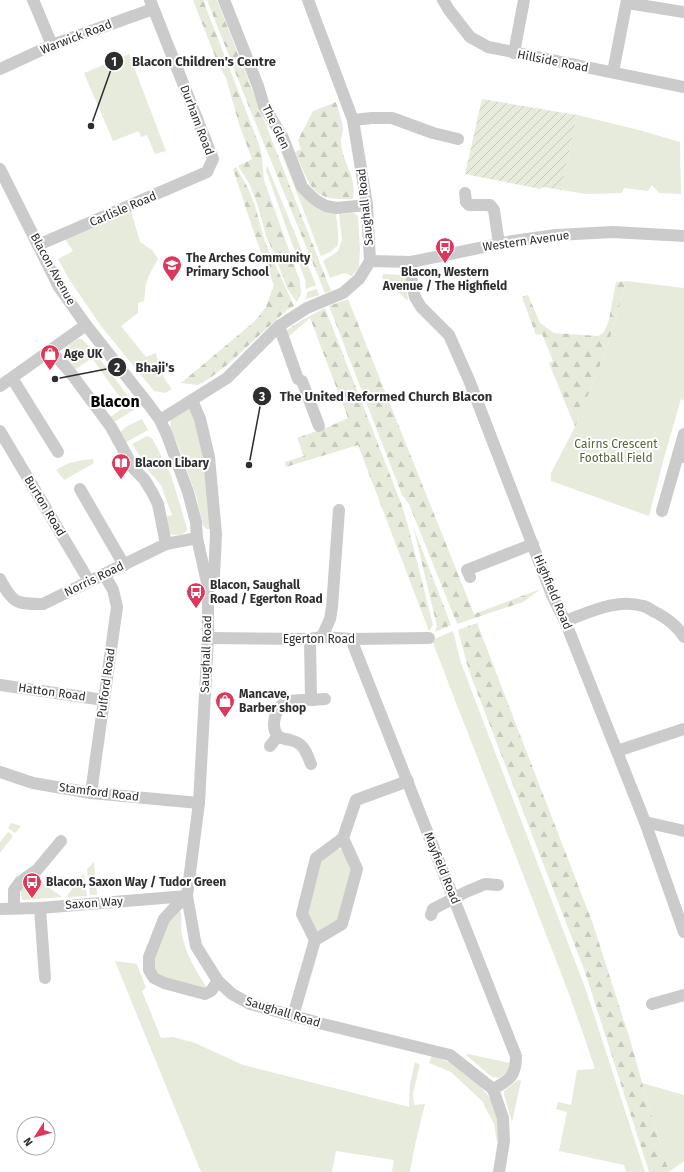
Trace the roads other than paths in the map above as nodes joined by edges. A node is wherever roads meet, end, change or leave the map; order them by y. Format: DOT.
graph roads {
  1 [pos="33,0"];
  2 [pos="224,0"];
  3 [pos="308,0"];
  4 [pos="443,0"];
  5 [pos="524,0"];
  6 [pos="627,2"];
  7 [pos="152,4"];
  8 [pos="684,12"];
  9 [pos="52,45"];
  10 [pos="514,53"];
  11 [pos="0,68"];
  12 [pos="613,72"];
  13 [pos="684,87"];
  14 [pos="353,120"];
  15 [pos="455,135"];
  16 [pos="0,169"];
  17 [pos="207,172"];
  18 [pos="465,193"];
  19 [pos="367,205"];
  20 [pos="684,236"];
  21 [pos="500,244"];
  22 [pos="38,245"];
  23 [pos="370,261"];
  24 [pos="411,262"];
  25 [pos="86,325"];
  26 [pos="279,326"];
  27 [pos="50,350"];
  28 [pos="4,381"];
  29 [pos="192,400"];
  30 [pos="160,420"];
  31 [pos="319,426"];
  32 [pos="0,431"];
  33 [pos="684,434"];
  34 [pos="58,452"];
  35 [pos="681,456"];
  36 [pos="80,489"];
  37 [pos="339,510"];
  38 [pos="662,511"];
  39 [pos="197,538"];
  40 [pos="166,544"];
  41 [pos="533,544"];
  42 [pos="124,565"];
  43 [pos="104,574"];
  44 [pos="470,577"];
  45 [pos="0,579"];
  46 [pos="89,582"];
  47 [pos="208,587"];
  48 [pos="566,621"];
  49 [pos="680,624"];
  50 [pos="684,637"];
  51 [pos="208,638"];
  52 [pos="316,638"];
  53 [pos="429,638"];
  54 [pos="351,639"];
  55 [pos="0,685"];
  56 [pos="325,699"];
  57 [pos="104,700"];
  58 [pos="311,700"];
  59 [pos="684,729"];
  60 [pos="278,736"];
  61 [pos="270,746"];
  62 [pos="617,751"];
  63 [pos="311,764"];
  64 [pos="0,772"];
  65 [pos="408,781"];
  66 [pos="91,793"];
  67 [pos="199,803"];
  68 [pos="645,822"];
  69 [pos="684,831"];
  70 [pos="343,838"];
  71 [pos="55,843"];
  72 [pos="498,886"];
  73 [pos="187,896"];
  74 [pos="454,899"];
  75 [pos="14,908"];
  76 [pos="40,908"];
  77 [pos="0,909"];
  78 [pos="430,910"];
  79 [pos="684,932"];
  80 [pos="315,940"];
  81 [pos="49,980"];
  82 [pos="218,981"];
  83 [pos="684,995"];
  84 [pos="656,998"];
  85 [pos="293,1016"];
  86 [pos="493,1089"];
  87 [pos="499,1172"];
  1 -- 9 [label="street"];
  2 -- 19 [label="street, The Glen"];
  3 -- 14 [label="street, Saughall Road"];
  4 -- 10 [label="street, Hillside Road"];
  5 -- 10 [label="street"];
  6 -- 8 [label="street"];
  6 -- 12 [label="street"];
  7 -- 9 [label="street, Warwick Road"];
  7 -- 17 [label="street, Durham Road"];
  9 -- 11 [label="street, Warwick Road"];
  10 -- 12 [label="street, Hillside Road"];
  12 -- 13 [label="street, Hillside Road"];
  14 -- 15 [label="street"];
  14 -- 19 [label="street, Saughall Road"];
  16 -- 22 [label="street, Blacon Avenue"];
  17 -- 22 [label="street, Carlisle Road"];
  18 -- 21 [label="street"];
  19 -- 23 [label="street, Saughall Road"];
  20 -- 21 [label="street, Western Avenue"];
  21 -- 24 [label="street, Western Avenue"];
  22 -- 25 [label="street, Blacon Avenue"];
  23 -- 24 [label="street, Western Avenue"];
  23 -- 26 [label="street, Saughall Road"];
  24 -- 41 [label="street, Highfield Road"];
  25 -- 27 [label="street"];
  25 -- 30 [label="street, Blacon Avenue"];
  26 -- 29 [label="street, Saughall Road"];
  26 -- 31 [label="street"];
  27 -- 28 [label="street"];
  27 -- 40 [label="street"];
  28 -- 34 [label="street"];
  29 -- 30 [label="street, Saughall Road"];
  29 -- 47 [label="street"];
  30 -- 39 [label="street, Saughall Road"];
  32 -- 46 [label="street, Burton Road"];
  33 -- 35 [label="street"];
  35 -- 38 [label="street"];
  36 -- 42 [label="street"];
  37 -- 52 [label="street"];
  39 -- 40 [label="street, Norris Road"];
  39 -- 47 [label="street, Saughall Road"];
  40 -- 42 [label="street, Norris Road"];
  41 -- 44 [label="street"];
  41 -- 48 [label="street, Highfield Road"];
  42 -- 43 [label="street, Norris Road"];
  43 -- 46 [label="street, Norris Road"];
  43 -- 57 [label="street, Pulford Road"];
  45 -- 46 [label="street, Norris Road"];
  47 -- 51 [label="street, Saughall Road"];
  48 -- 49 [label="street"];
  48 -- 62 [label="street, Highfield Road"];
  49 -- 50 [label="street"];
  51 -- 52 [label="street, Egerton Road"];
  51 -- 67 [label="street, Saughall Road"];
  52 -- 54 [label="street, Egerton Road"];
  52 -- 58 [label="street"];
  53 -- 54 [label="street, Egerton Road"];
  54 -- 65 [label="street, Mayfield Road"];
  55 -- 57 [label="street, Hatton Road"];
  56 -- 58 [label="street"];
  57 -- 66 [label="street, Pulford Road"];
  58 -- 60 [label="street"];
  59 -- 62 [label="street"];
  60 -- 61 [label="street"];
  60 -- 63 [label="street"];
  62 -- 68 [label="street, Highfield Road"];
  64 -- 66 [label="street, Stamford Road"];
  65 -- 70 [label="street"];
  65 -- 74 [label="street, Mayfield Road"];
  66 -- 67 [label="street, Stamford Road"];
  67 -- 73 [label="street, Saughall Road"];
  68 -- 69 [label="street"];
  68 -- 79 [label="street, Highfield Road"];
  70 -- 80 [label="street"];
  70 -- 80 [label="street"];
  71 -- 75 [label="street"];
  72 -- 74 [label="street"];
  73 -- 76 [label="street, Saxon Way"];
  73 -- 82 [label="street, Saughall Road"];
  73 -- 82 [label="street"];
  74 -- 78 [label="street"];
  74 -- 86 [label="street, Mayfield Road"];
  75 -- 76 [label="street, Saxon Way"];
  75 -- 77 [label="street, Saxon Way"];
  76 -- 81 [label="street"];
  80 -- 85 [label="street"];
  82 -- 85 [label="street, Saughall Road"];
  83 -- 84 [label="street"];
  85 -- 86 [label="street, Saughall Road"];
  86 -- 87 [label="street"];
}
